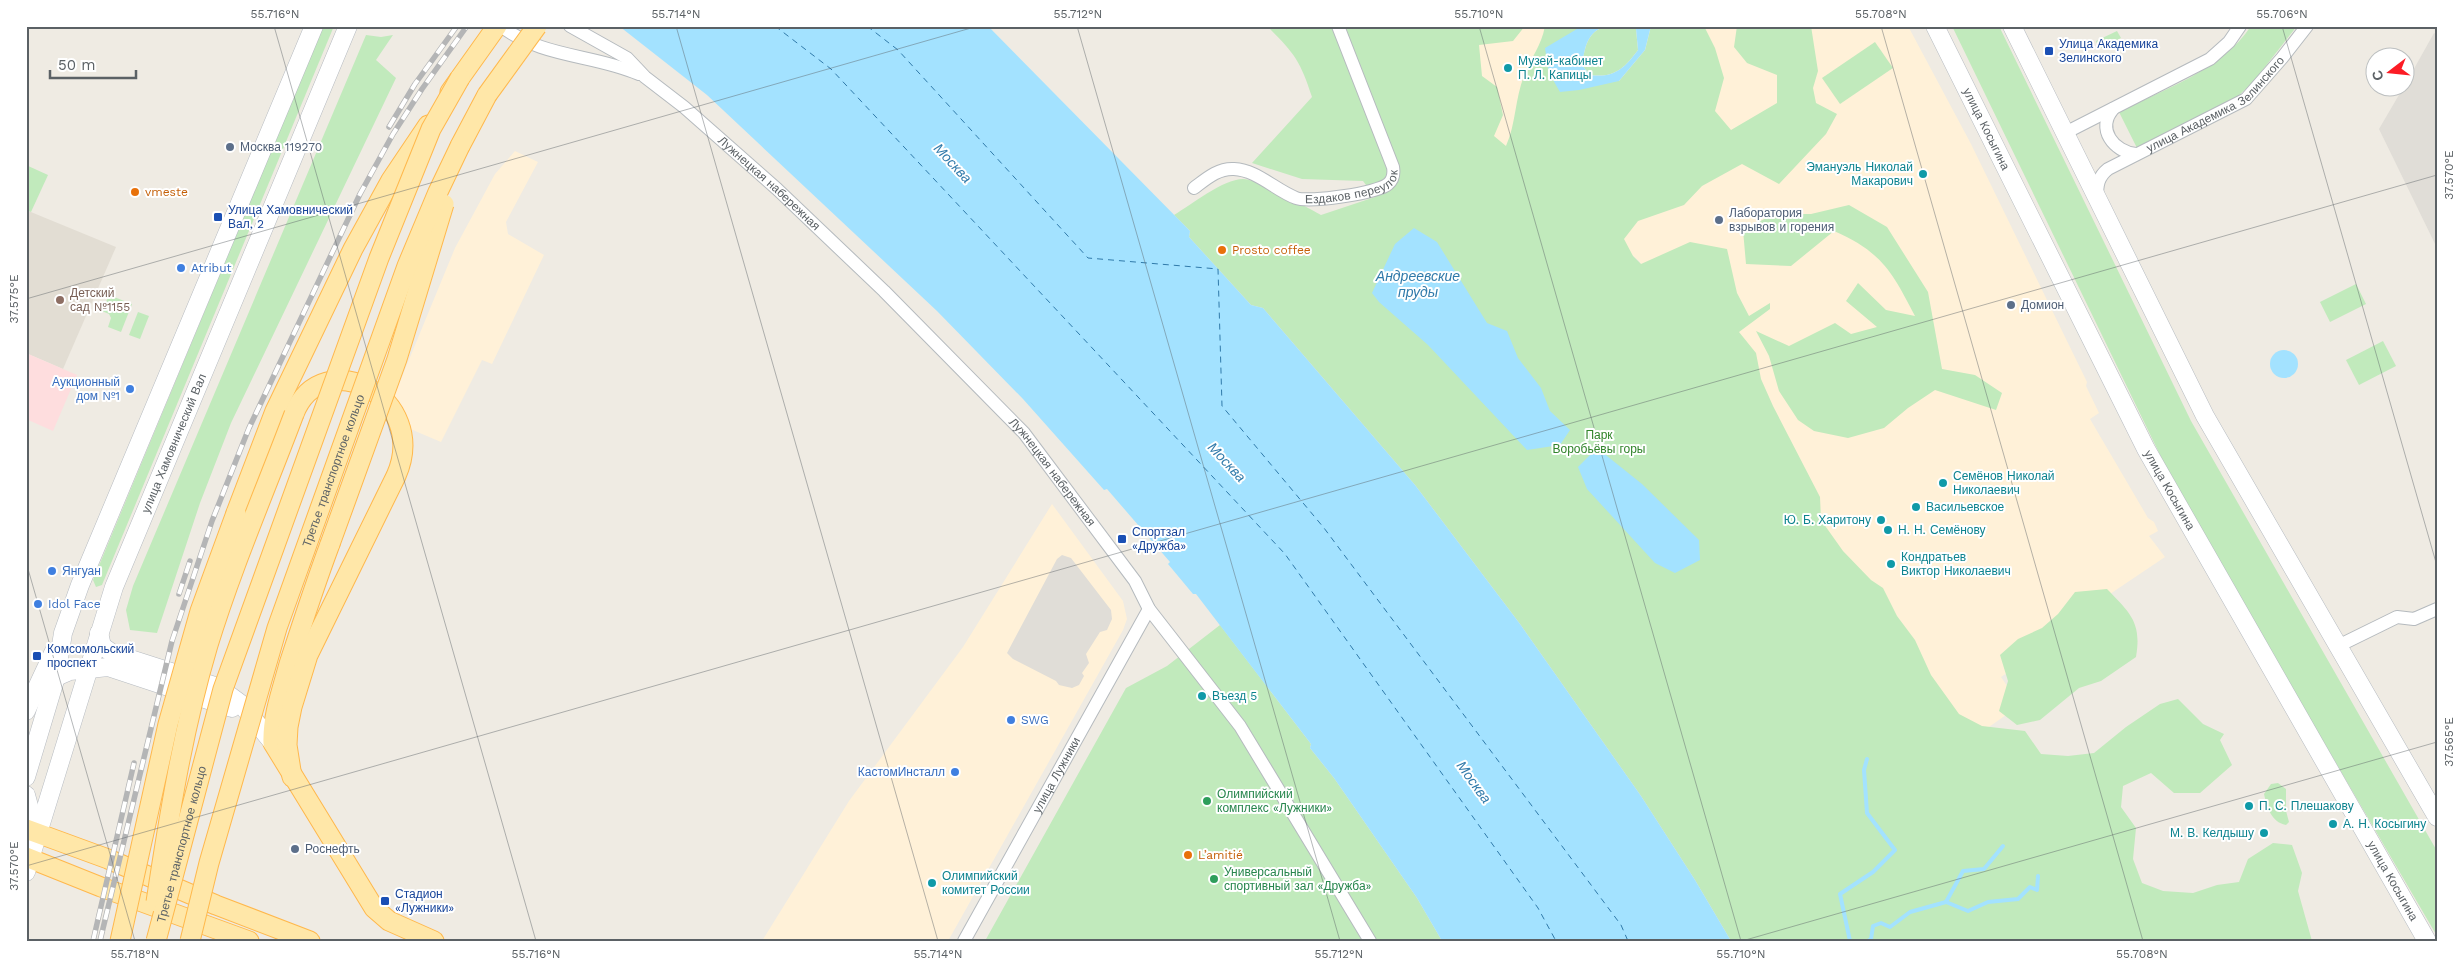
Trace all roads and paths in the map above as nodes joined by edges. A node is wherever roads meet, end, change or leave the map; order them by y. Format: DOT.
graph roads {
  1 [pos="314,26"];
  2 [pos="348,26"];
  3 [pos="497,26"];
  4 [pos="501,26"];
  5 [pos="537,26"];
  6 [pos="570,26"];
  7 [pos="1338,26"];
  8 [pos="1935,26"];
  9 [pos="2012,26"];
  10 [pos="2240,26"];
  11 [pos="2307,26"];
  12 [pos="645,77"];
  13 [pos="460,78"];
  14 [pos="2113,109"];
  15 [pos="2065,133"];
  16 [pos="460,146"];
  17 [pos="2136,154"];
  18 [pos="1194,188"];
  19 [pos="2097,197"];
  20 [pos="2437,609"];
  21 [pos="1149,610"];
  22 [pos="63,633"];
  23 [pos="99,633"];
  24 [pos="2338,646"];
  25 [pos="88,668"];
  26 [pos="56,677"];
  27 [pos="26,711"];
  28 [pos="258,723"];
  29 [pos="273,743"];
  30 [pos="292,776"];
  31 [pos="26,777"];
  32 [pos="26,795"];
  33 [pos="2437,817"];
  34 [pos="31,831"];
  35 [pos="27,862"];
  36 [pos="221,935"];
  37 [pos="120,941"];
  38 [pos="150,941"];
  39 [pos="156,941"];
  40 [pos="190,941"];
  41 [pos="249,941"];
  42 [pos="310,941"];
  43 [pos="433,941"];
  44 [pos="964,941"];
  45 [pos="1370,941"];
  46 [pos="2427,941"];
  1 -- 22 [label="main road"];
  2 -- 23 [label="main road, улица Хамовнический Вал"];
  3 -- 13 [label="main road, Третье транспортное кольцо"];
  4 -- 12 [label="street, Лужнецкая набережная"];
  5 -- 16 [label="main road, Третье транспортное кольцо, bridge"];
  6 -- 12 [label="street, Лужнецкая набережная"];
  7 -- 18 [label="street, Ездаков переулок"];
  8 -- 46 [label="main road, улица Косыгина"];
  9 -- 15 [label="main road"];
  10 -- 14 [label="street"];
  11 -- 17 [label="street, улица Академика Зелинского"];
  12 -- 21 [label="street, Лужнецкая набережная"];
  13 -- 37 [label="main road, bridge"];
  13 -- 39 [label="main road, Третье транспортное кольцо, bridge"];
  14 -- 15 [label="street"];
  14 -- 17 [label="street, улица Академика Зелинского"];
  15 -- 19 [label="main road"];
  16 -- 29 [label="main road, bridge"];
  16 -- 40 [label="main road, Третье транспортное кольцо, bridge"];
  17 -- 19 [label="street, улица Академика Зелинского"];
  19 -- 24 [label="main road"];
  20 -- 24 [label="street"];
  21 -- 44 [label="street, улица Лужники"];
  21 -- 45 [label="street, Лужнецкая набережная"];
  22 -- 26 [label="main road"];
  22 -- 27 [label="main road"];
  23 -- 25 [label="main road, улица Хамовнический Вал"];
  23 -- 28 [label="main road"];
  24 -- 33 [label="main road"];
  25 -- 26 [label="main road"];
  25 -- 28 [label="main road"];
  25 -- 34 [label="main road, улица Хамовнический Вал"];
  26 -- 31 [label="main road"];
  28 -- 29 [label="main road"];
  29 -- 30 [label="main road"];
  30 -- 38 [label="main road, bridge"];
  30 -- 43 [label="main road"];
  32 -- 34 [label="main road"];
  34 -- 35 [label="main road, улица Хамовнический Вал"];
  34 -- 42 [label="main road"];
  35 -- 36 [label="main road"];
  36 -- 41 [label="main road"];
}
